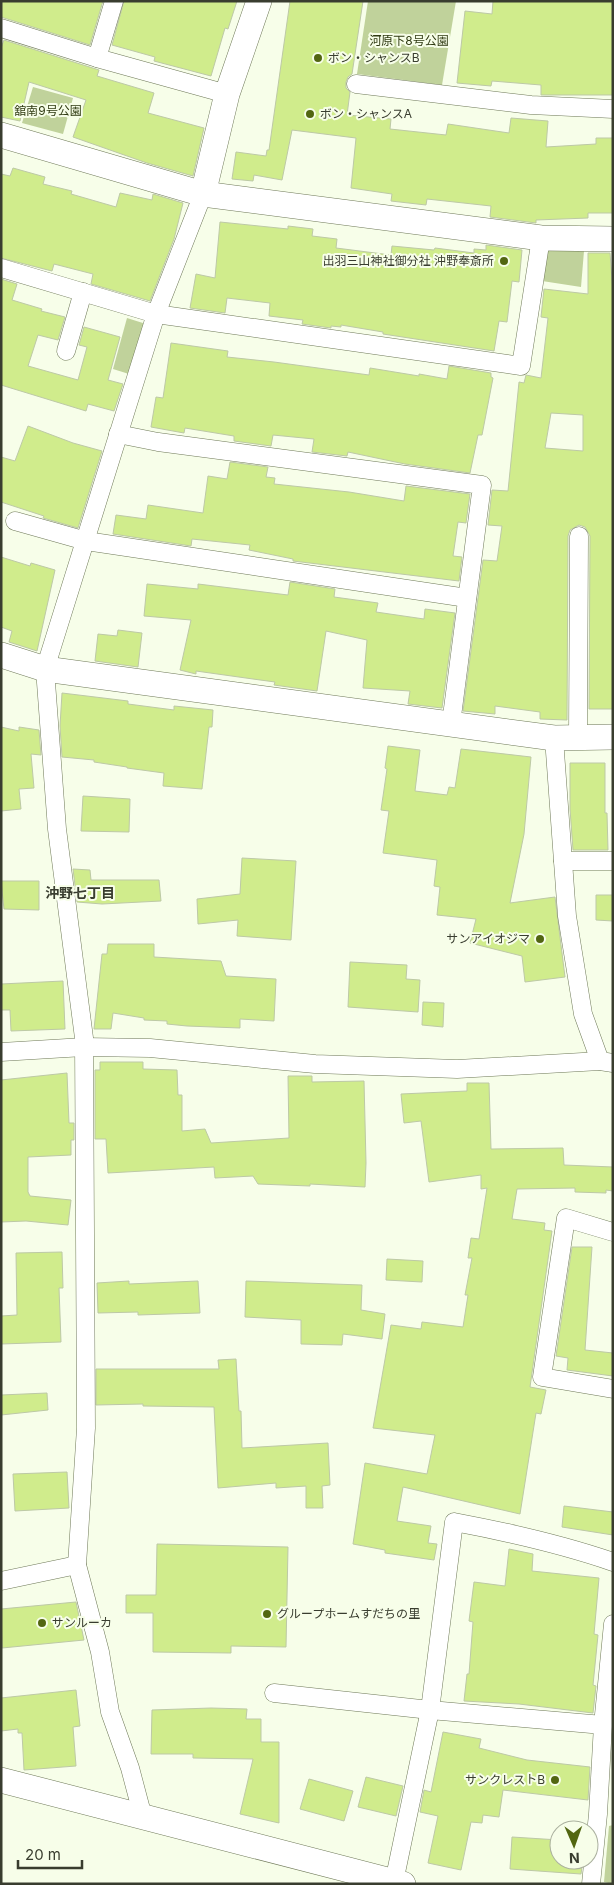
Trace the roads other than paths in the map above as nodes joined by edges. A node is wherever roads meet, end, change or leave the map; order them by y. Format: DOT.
graph roads {
  1 [pos="114,1"];
  2 [pos="259,1"];
  3 [pos="1,28"];
  4 [pos="97,58"];
  5 [pos="356,84"];
  6 [pos="227,94"];
  7 [pos="613,109"];
  8 [pos="1,135"];
  9 [pos="203,194"];
  10 [pos="541,238"];
  11 [pos="613,239"];
  12 [pos="1,268"];
  13 [pos="82,292"];
  14 [pos="156,314"];
  15 [pos="66,351"];
  16 [pos="118,434"];
  17 [pos="15,521"];
  18 [pos="579,536"];
  19 [pos="86,542"];
  20 [pos="467,598"];
  21 [pos="1,655"];
  22 [pos="45,669"];
  23 [pos="450,724"];
  24 [pos="613,737"];
  25 [pos="566,738"];
  26 [pos="563,861"];
  27 [pos="613,861"];
  28 [pos="84,1048"];
  29 [pos="1,1052"];
  30 [pos="606,1062"];
  31 [pos="613,1232"];
  32 [pos="613,1389"];
  33 [pos="613,1562"];
  34 [pos="77,1565"];
  35 [pos="1,1581"];
  36 [pos="613,1624"];
  37 [pos="274,1693"];
  38 [pos="609,1699"];
  39 [pos="430,1710"];
  40 [pos="603,1725"];
  41 [pos="1,1780"];
  42 [pos="606,1814"];
  43 [pos="143,1817"];
  44 [pos="399,1883"];
  45 [pos="592,1884"];
  1 -- 4 [label="street"];
  2 -- 6 [label="street"];
  3 -- 4 [label="street"];
  4 -- 6 [label="street"];
  5 -- 7 [label="street"];
  6 -- 9 [label="street"];
  8 -- 9 [label="street"];
  9 -- 10 [label="street"];
  9 -- 14 [label="street"];
  10 -- 11 [label="street"];
  10 -- 14 [label="street"];
  12 -- 13 [label="street"];
  13 -- 14 [label="street"];
  13 -- 15 [label="street"];
  14 -- 16 [label="street"];
  16 -- 19 [label="street"];
  16 -- 20 [label="street"];
  17 -- 19 [label="street"];
  18 -- 25 [label="street"];
  19 -- 20 [label="street"];
  19 -- 22 [label="street"];
  20 -- 23 [label="street"];
  21 -- 22 [label="street"];
  22 -- 23 [label="street"];
  22 -- 28 [label="street"];
  23 -- 25 [label="street"];
  24 -- 25 [label="street"];
  25 -- 26 [label="street"];
  26 -- 27 [label="street"];
  26 -- 30 [label="street"];
  28 -- 29 [label="street"];
  28 -- 30 [label="street"];
  28 -- 34 [label="street"];
  31 -- 32 [label="street"];
  33 -- 39 [label="street"];
  34 -- 35 [label="street"];
  34 -- 43 [label="street"];
  36 -- 38 [label="street"];
  37 -- 39 [label="street"];
  38 -- 40 [label="street"];
  39 -- 40 [label="street"];
  39 -- 44 [label="street"];
  40 -- 42 [label="street"];
  41 -- 43 [label="street"];
  42 -- 45 [label="street"];
  43 -- 44 [label="street"];
}
